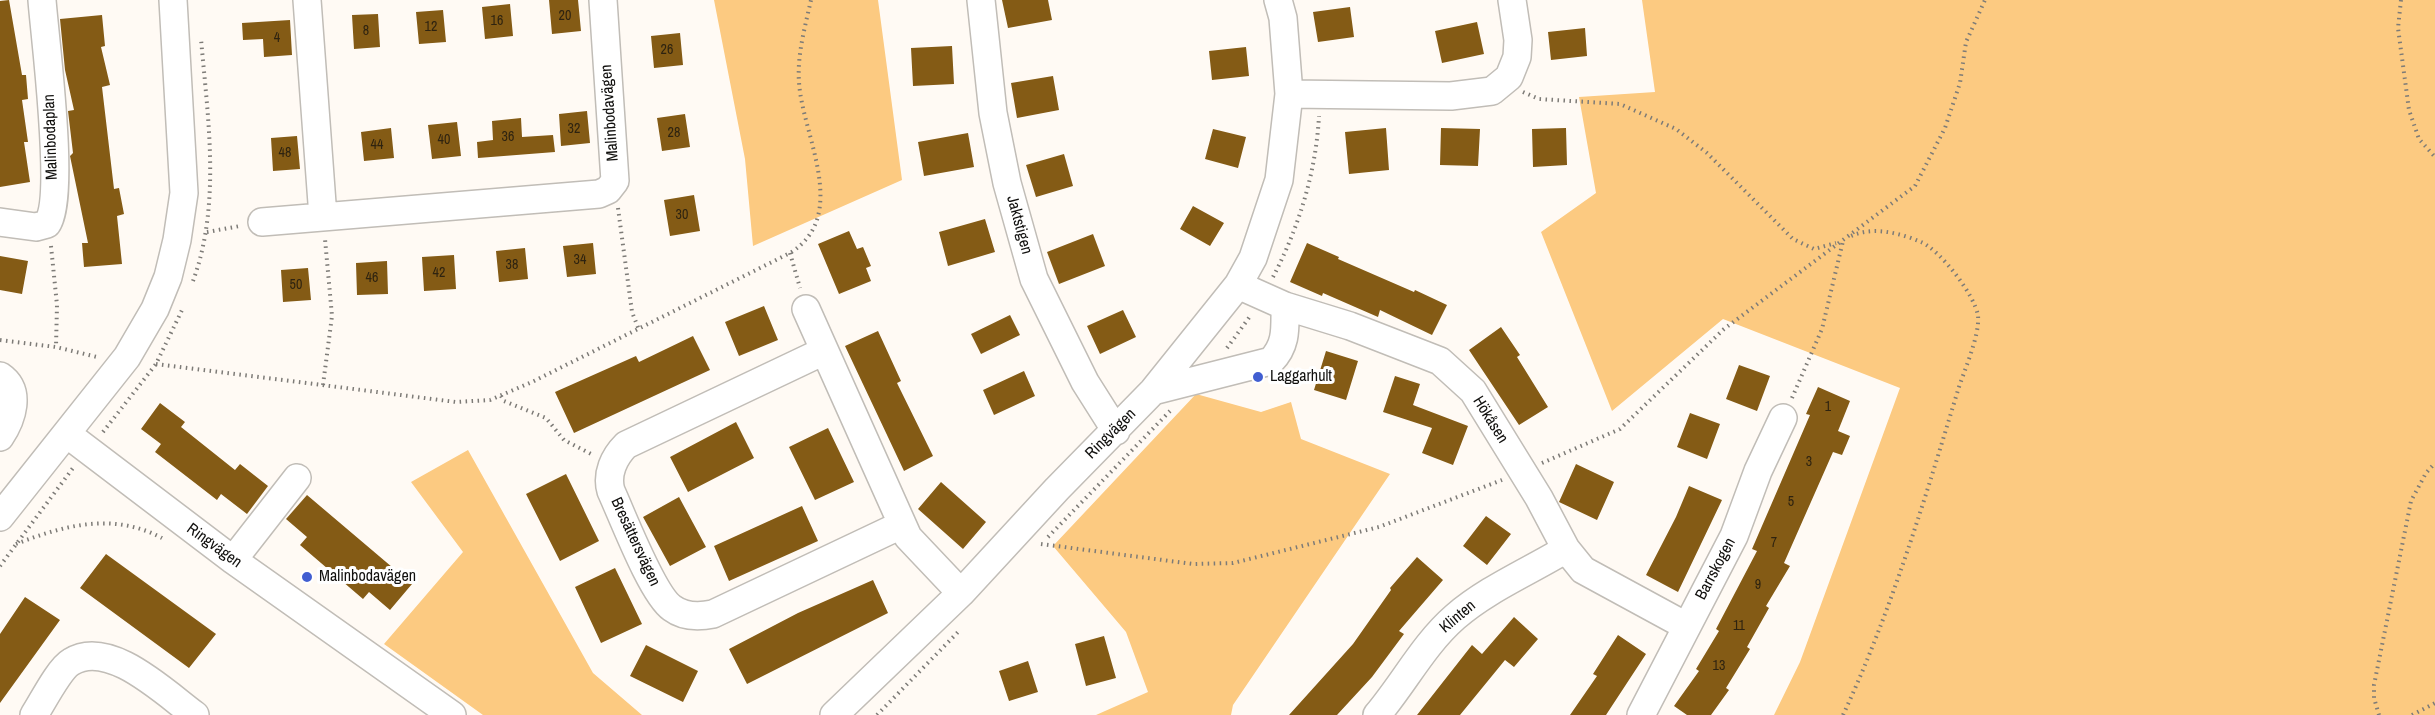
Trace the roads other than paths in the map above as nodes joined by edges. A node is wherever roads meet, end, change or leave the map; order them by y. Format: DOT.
graph roads {
  1 [pos="42,0"];
  2 [pos="173,0"];
  3 [pos="307,0"];
  4 [pos="603,0"];
  5 [pos="981,0"];
  6 [pos="1278,0"];
  7 [pos="1512,0"];
  8 [pos="1289,94"];
  9 [pos="323,217"];
  10 [pos="0,222"];
  11 [pos="262,222"];
  12 [pos="1238,285"];
  13 [pos="1285,306"];
  14 [pos="806,309"];
  15 [pos="824,351"];
  16 [pos="0,376"];
  17 [pos="1153,391"];
  18 [pos="1783,418"];
  19 [pos="1116,430"];
  20 [pos="67,434"];
  21 [pos="0,437"];
  22 [pos="297,478"];
  23 [pos="0,517"];
  24 [pos="901,525"];
  25 [pos="1566,549"];
  26 [pos="233,560"];
  27 [pos="961,593"];
  28 [pos="1686,626"];
  29 [pos="33,715"];
  30 [pos="195,715"];
  31 [pos="452,715"];
  32 [pos="834,715"];
  33 [pos="1377,715"];
  34 [pos="1641,715"];
  1 -- 10 [label="street, Malinbodaplan"];
  2 -- 20 [label="street"];
  3 -- 9 [label="street"];
  4 -- 9 [label="street, Malinbodavägen"];
  5 -- 19 [label="street, Jaktstigen"];
  6 -- 8 [label="street, Ringvägen"];
  7 -- 8 [label="street"];
  8 -- 12 [label="street, Ringvägen"];
  9 -- 11 [label="street, Malinbodavägen"];
  12 -- 13 [label="street, Hökåsen"];
  12 -- 17 [label="street, Ringvägen"];
  13 -- 17 [label="street"];
  13 -- 25 [label="street, Hökåsen"];
  14 -- 15 [label="street"];
  15 -- 24 [label="street"];
  15 -- 24 [label="street, Bresättersvägen"];
  16 -- 21 [label="street"];
  17 -- 19 [label="street, Ringvägen"];
  18 -- 28 [label="street, Barrskogen"];
  19 -- 27 [label="street, Ringvägen"];
  20 -- 23 [label="street"];
  20 -- 26 [label="street, Ringvägen"];
  22 -- 26 [label="street"];
  24 -- 27 [label="street"];
  25 -- 28 [label="street, Hökåsen"];
  25 -- 33 [label="street, Klinten"];
  26 -- 31 [label="street, Ringvägen"];
  27 -- 32 [label="street, Ringvägen"];
  28 -- 34 [label="street, Barrskogen"];
  29 -- 30 [label="street"];
}
